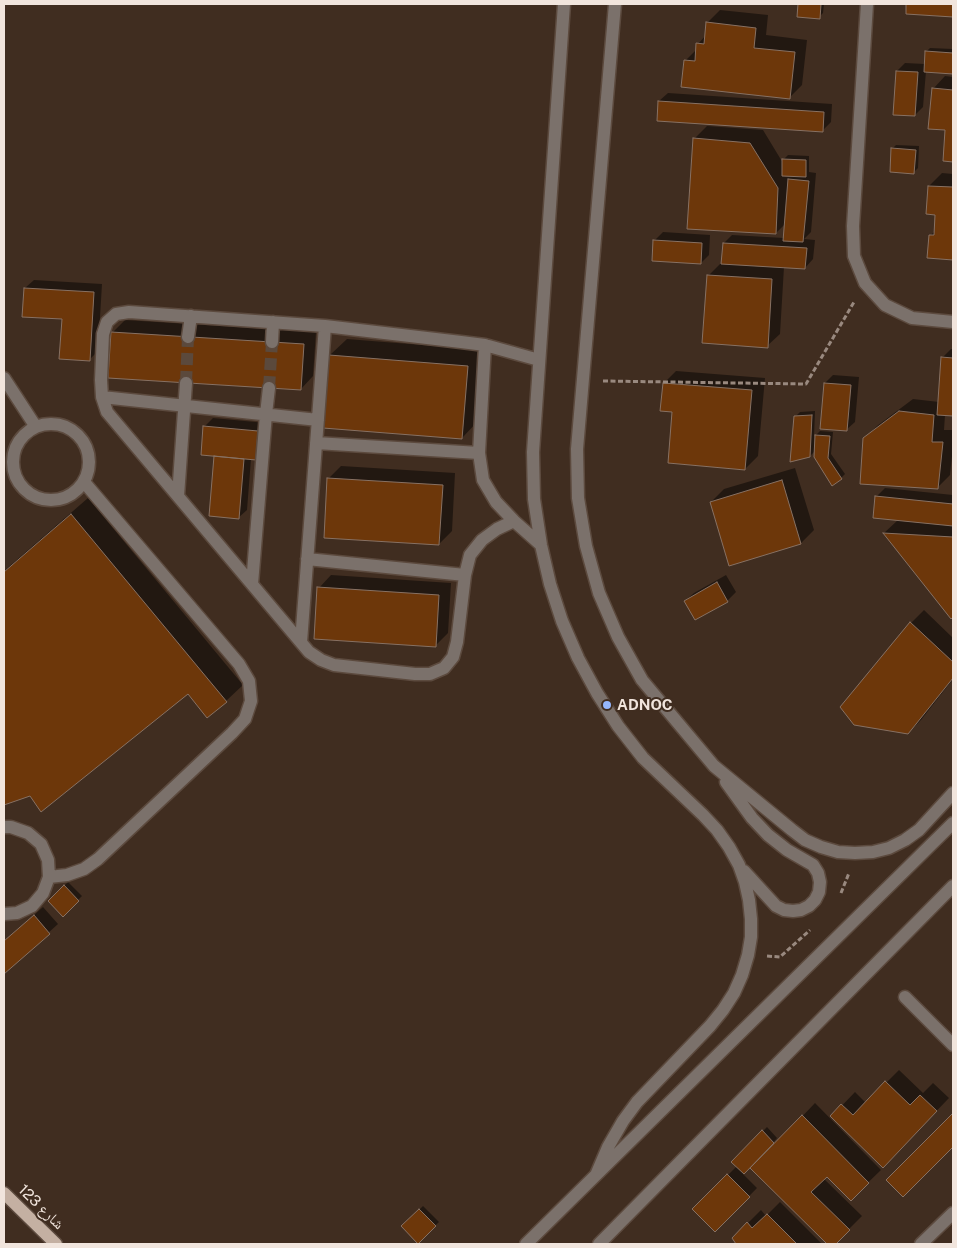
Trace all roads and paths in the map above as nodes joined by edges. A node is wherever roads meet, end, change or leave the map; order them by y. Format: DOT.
graph roads {
  1 [pos="564,4"];
  2 [pos="615,4"];
  3 [pos="867,4"];
  4 [pos="865,283"];
  5 [pos="191,316"];
  6 [pos="273,322"];
  7 [pos="953,322"];
  8 [pos="325,326"];
  9 [pos="188,337"];
  10 [pos="272,342"];
  11 [pos="485,345"];
  12 [pos="539,360"];
  13 [pos="4,378"];
  14 [pos="582,380"];
  15 [pos="186,383"];
  16 [pos="269,388"];
  17 [pos="102,397"];
  18 [pos="184,406"];
  19 [pos="266,414"];
  20 [pos="318,420"];
  21 [pos="36,427"];
  22 [pos="316,443"];
  23 [pos="479,453"];
  24 [pos="84,482"];
  25 [pos="178,496"];
  26 [pos="514,521"];
  27 [pos="541,545"];
  28 [pos="307,560"];
  29 [pos="465,576"];
  30 [pos="252,584"];
  31 [pos="301,642"];
  32 [pos="714,766"];
  33 [pos="953,793"];
  34 [pos="953,823"];
  35 [pos="4,827"];
  36 [pos="739,865"];
  37 [pos="49,877"];
  38 [pos="953,886"];
  39 [pos="4,914"];
  40 [pos="905,997"];
  41 [pos="953,1045"];
  42 [pos="596,1175"];
  43 [pos="4,1193"];
  44 [pos="953,1213"];
  45 [pos="56,1244"];
  46 [pos="526,1244"];
  47 [pos="599,1244"];
  48 [pos="921,1244"];
  1 -- 12 [label="street"];
  2 -- 14 [label="street"];
  3 -- 4 [label="street"];
  4 -- 7 [label="street"];
  4 -- 14 [label="path"];
  5 -- 6 [label="street"];
  5 -- 9 [label="street"];
  5 -- 17 [label="street"];
  6 -- 8 [label="street"];
  6 -- 10 [label="street"];
  8 -- 11 [label="street"];
  8 -- 20 [label="street"];
  11 -- 12 [label="street"];
  11 -- 23 [label="street"];
  12 -- 27 [label="street"];
  13 -- 21 [label="street"];
  14 -- 32 [label="street"];
  15 -- 18 [label="street"];
  16 -- 19 [label="street"];
  17 -- 18 [label="street"];
  17 -- 25 [label="street"];
  18 -- 19 [label="street"];
  18 -- 25 [label="street"];
  19 -- 20 [label="street"];
  19 -- 30 [label="street"];
  20 -- 22 [label="street"];
  21 -- 24 [label="street"];
  21 -- 24 [label="street"];
  22 -- 23 [label="street"];
  22 -- 28 [label="street"];
  23 -- 26 [label="street"];
  24 -- 37 [label="street"];
  25 -- 30 [label="street"];
  26 -- 27 [label="street"];
  26 -- 29 [label="street"];
  27 -- 36 [label="street"];
  28 -- 29 [label="street"];
  28 -- 31 [label="street"];
  29 -- 31 [label="street"];
  30 -- 31 [label="street"];
  32 -- 33 [label="street"];
  32 -- 36 [label="street"];
  34 -- 42 [label="street"];
  35 -- 37 [label="street"];
  36 -- 42 [label="street"];
  37 -- 39 [label="street"];
  38 -- 47 [label="street"];
  40 -- 41 [label="street"];
  42 -- 46 [label="street"];
  43 -- 45 [label="main road, شارع 123"];
  44 -- 48 [label="street"];
}
